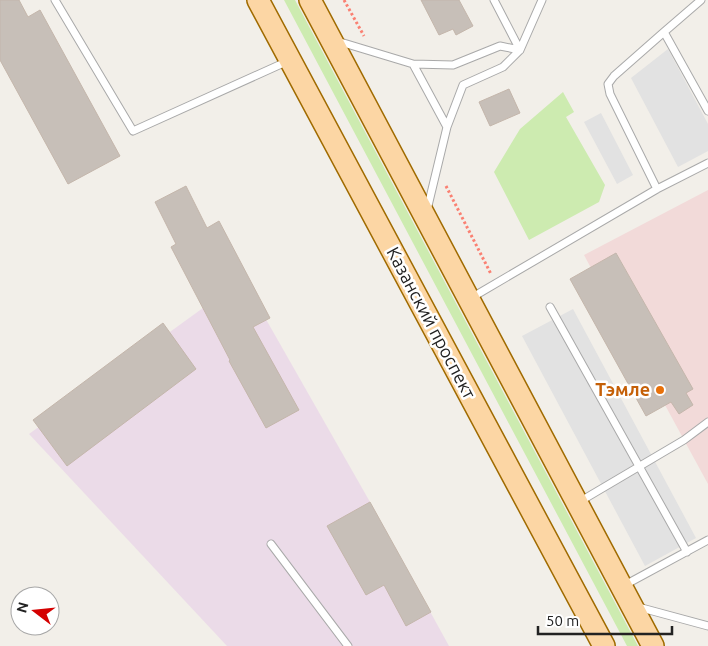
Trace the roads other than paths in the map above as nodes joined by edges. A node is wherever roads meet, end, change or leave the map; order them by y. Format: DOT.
graph roads {
  1 [pos="55,0"];
  2 [pos="258,0"];
  3 [pos="310,0"];
  4 [pos="494,0"];
  5 [pos="542,0"];
  6 [pos="701,0"];
  7 [pos="664,32"];
  8 [pos="331,39"];
  9 [pos="520,50"];
  10 [pos="291,60"];
  11 [pos="413,64"];
  12 [pos="708,111"];
  13 [pos="447,127"];
  14 [pos="708,163"];
  15 [pos="657,189"];
  16 [pos="425,218"];
  17 [pos="468,300"];
  18 [pos="550,307"];
  19 [pos="708,422"];
  20 [pos="639,467"];
  21 [pos="577,503"];
  22 [pos="708,540"];
  23 [pos="271,544"];
  24 [pos="687,552"];
  25 [pos="626,596"];
  26 [pos="708,626"];
  27 [pos="348,646"];
  28 [pos="604,646"];
  29 [pos="653,646"];
  1 -- 10 [label="lane"];
  2 -- 10 [label="main road, Казанский проспект"];
  3 -- 8 [label="main road"];
  4 -- 9 [label="lane"];
  5 -- 9 [label="lane"];
  6 -- 7 [label="lane"];
  7 -- 12 [label="lane"];
  7 -- 15 [label="lane"];
  8 -- 11 [label="lane"];
  8 -- 16 [label="main road"];
  9 -- 11 [label="lane"];
  9 -- 13 [label="lane"];
  10 -- 28 [label="main road, Казанский проспект"];
  11 -- 13 [label="lane"];
  13 -- 16 [label="lane"];
  14 -- 15 [label="lane"];
  15 -- 17 [label="lane"];
  16 -- 17 [label="main road"];
  17 -- 21 [label="main road"];
  18 -- 20 [label="lane"];
  19 -- 20 [label="lane"];
  20 -- 21 [label="lane"];
  20 -- 24 [label="lane"];
  21 -- 25 [label="main road"];
  22 -- 24 [label="lane"];
  23 -- 27 [label="lane"];
  24 -- 25 [label="lane"];
  25 -- 26 [label="lane"];
  25 -- 29 [label="main road"];
}
